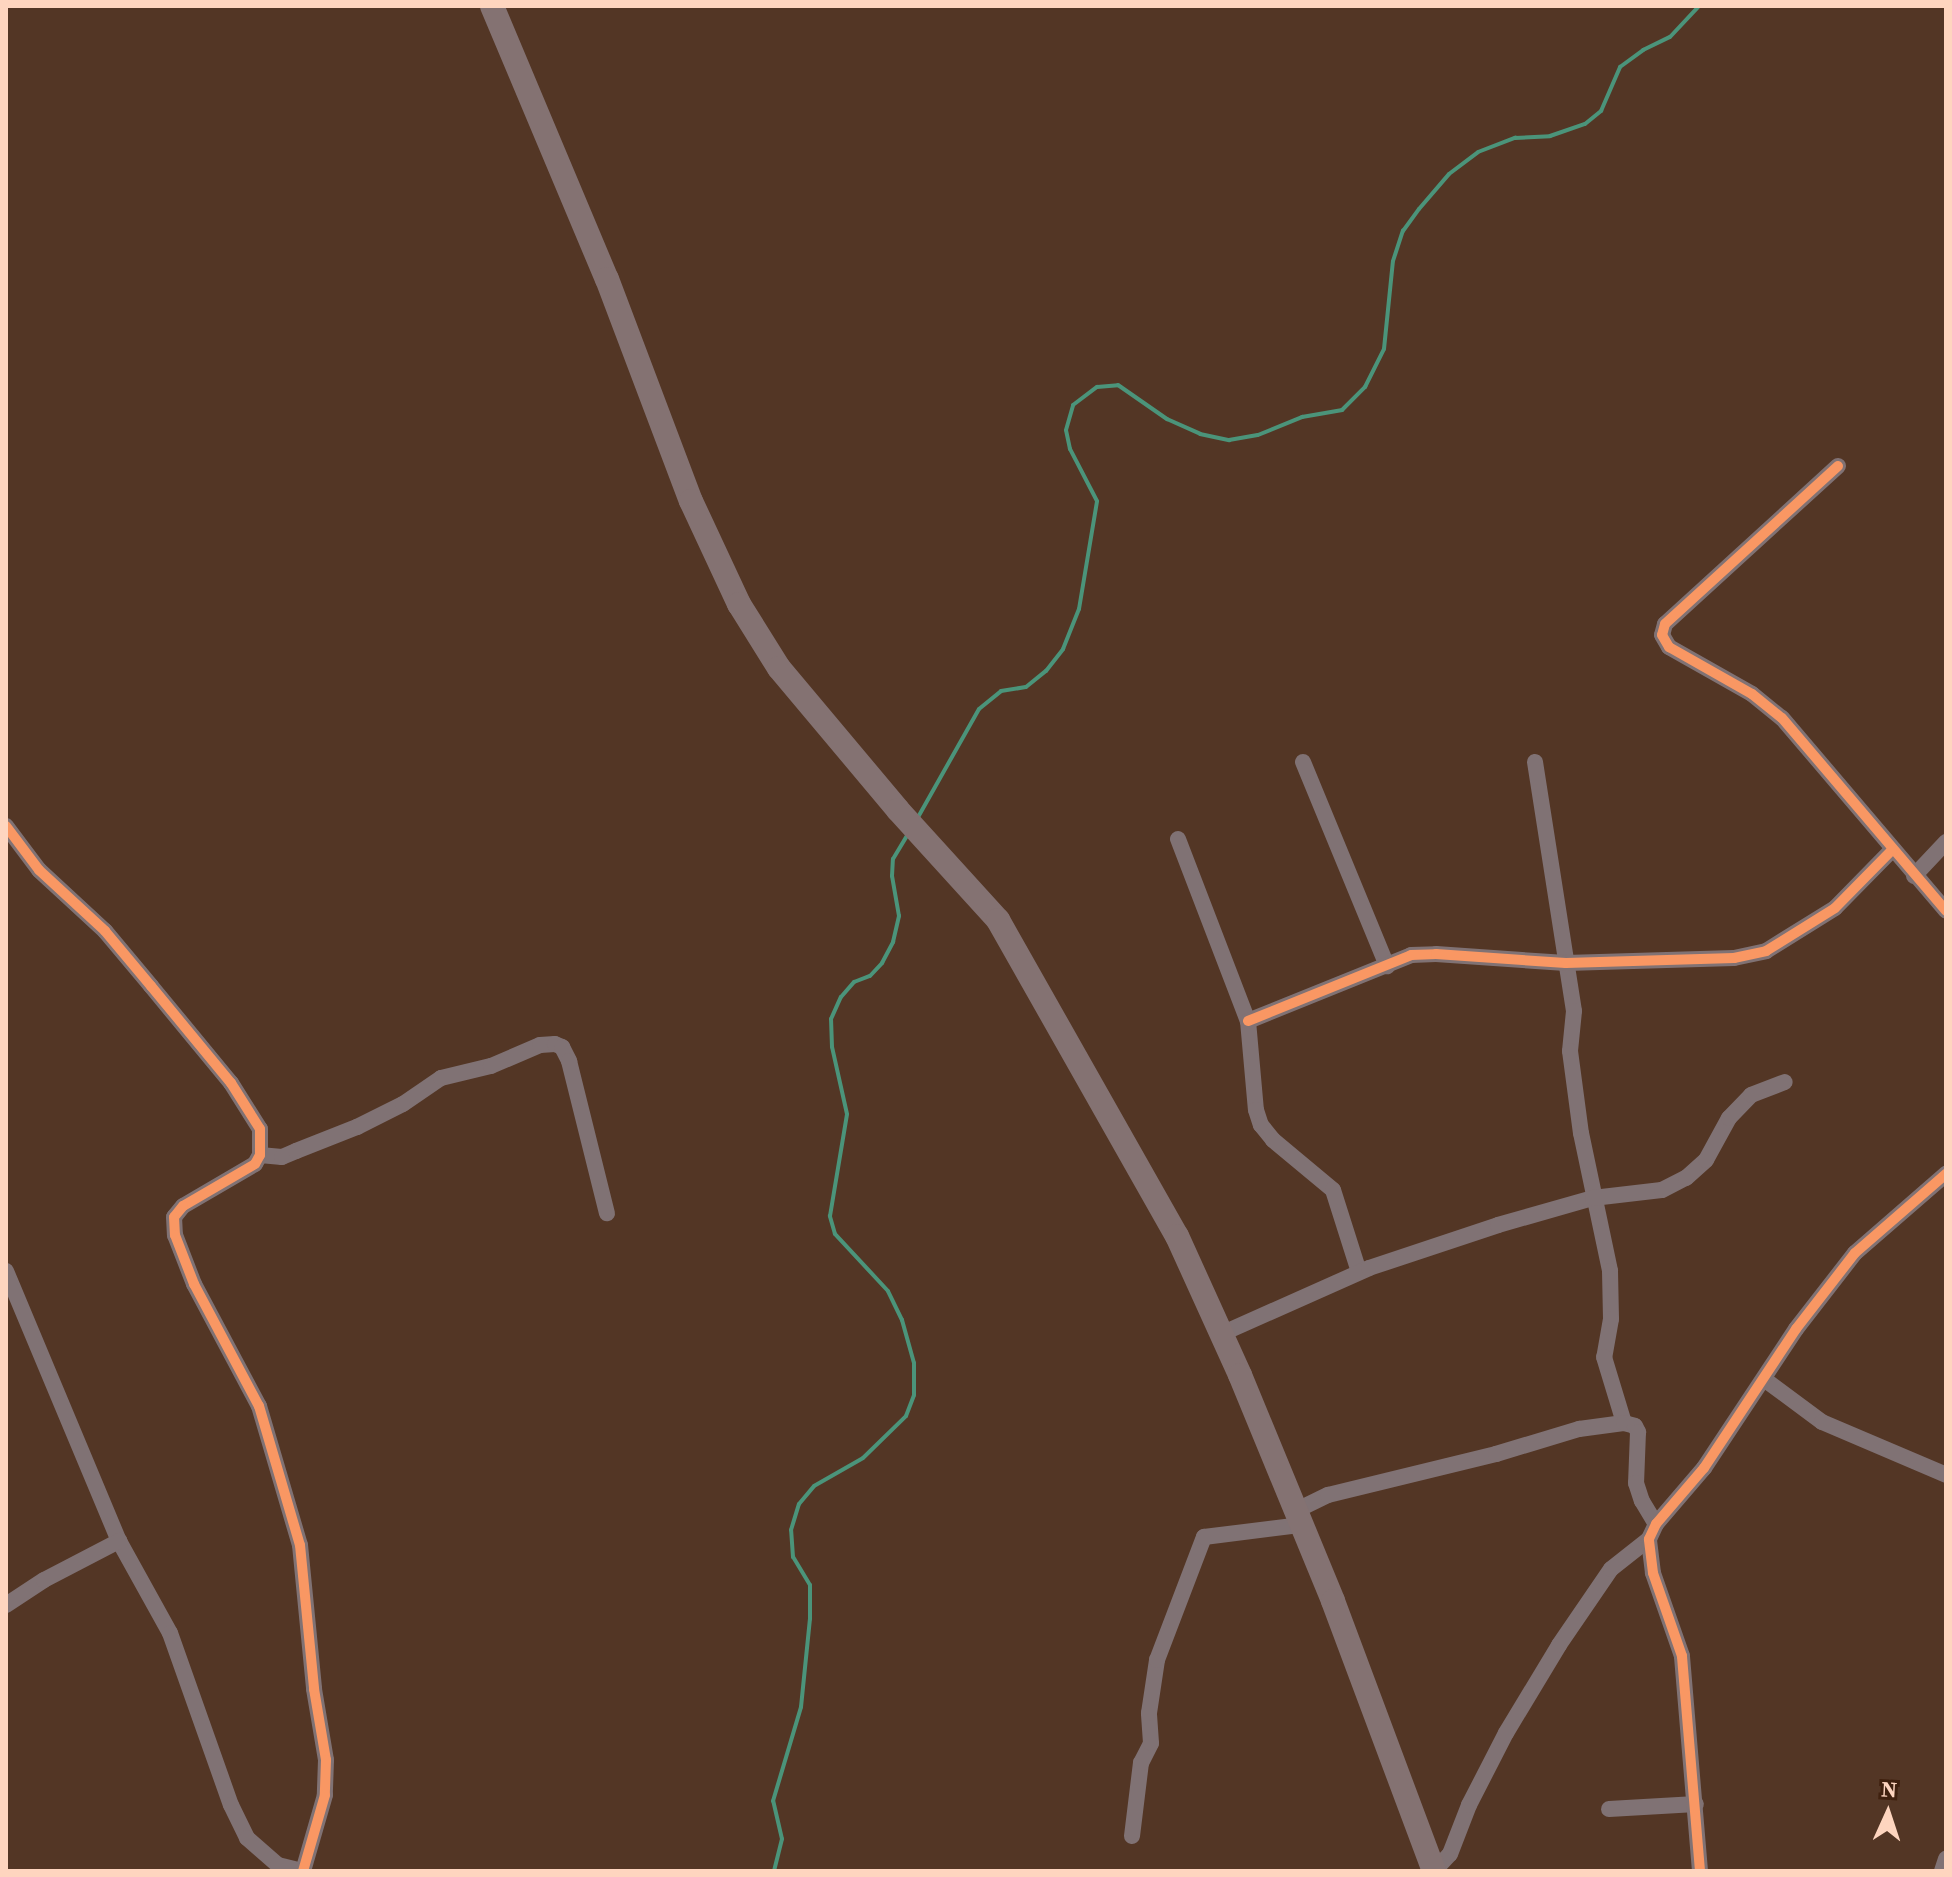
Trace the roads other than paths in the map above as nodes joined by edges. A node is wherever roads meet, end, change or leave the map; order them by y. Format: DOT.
graph roads {
  1 [pos="492,6"];
  2 [pos="1838,466"];
  3 [pos="1303,762"];
  4 [pos="1535,762"];
  5 [pos="6,826"];
  6 [pos="1178,839"];
  7 [pos="1946,842"];
  8 [pos="1892,850"];
  9 [pos="1914,876"];
  10 [pos="1946,911"];
  11 [pos="1566,963"];
  12 [pos="1387,966"];
  13 [pos="1248,1021"];
  14 [pos="1785,1082"];
  15 [pos="260,1155"];
  16 [pos="1946,1174"];
  17 [pos="1593,1198"];
  18 [pos="607,1213"];
  19 [pos="6,1271"];
  20 [pos="1359,1272"];
  21 [pos="1221,1334"];
  22 [pos="1764,1379"];
  23 [pos="1624,1423"];
  24 [pos="1946,1475"];
  25 [pos="1298,1518"];
  26 [pos="1653,1532"];
  27 [pos="119,1541"];
  28 [pos="6,1605"];
  29 [pos="1696,1804"];
  30 [pos="1609,1809"];
  31 [pos="1132,1836"];
  32 [pos="1946,1859"];
  33 [pos="302,1871"];
  34 [pos="1434,1871"];
  35 [pos="1700,1871"];
  36 [pos="1942,1871"];
  1 -- 21 [label="main road"];
  2 -- 8 [label="street"];
  3 -- 12 [label="street"];
  4 -- 11 [label="street"];
  5 -- 15 [label="street"];
  6 -- 13 [label="street"];
  7 -- 9 [label="street"];
  8 -- 9 [label="street"];
  8 -- 11 [label="street"];
  9 -- 10 [label="street"];
  11 -- 12 [label="street"];
  11 -- 17 [label="street"];
  12 -- 13 [label="street"];
  13 -- 20 [label="street"];
  14 -- 17 [label="street"];
  15 -- 18 [label="street"];
  15 -- 33 [label="street"];
  16 -- 22 [label="street"];
  17 -- 20 [label="street"];
  17 -- 23 [label="street"];
  19 -- 27 [label="street"];
  20 -- 21 [label="street"];
  21 -- 25 [label="main road"];
  22 -- 24 [label="street"];
  22 -- 26 [label="street"];
  23 -- 25 [label="street"];
  23 -- 26 [label="street"];
  25 -- 31 [label="street"];
  25 -- 34 [label="main road"];
  26 -- 29 [label="street"];
  26 -- 34 [label="street"];
  27 -- 28 [label="street"];
  27 -- 33 [label="street"];
  29 -- 30 [label="street"];
  29 -- 35 [label="street"];
  32 -- 36 [label="street"];
}
